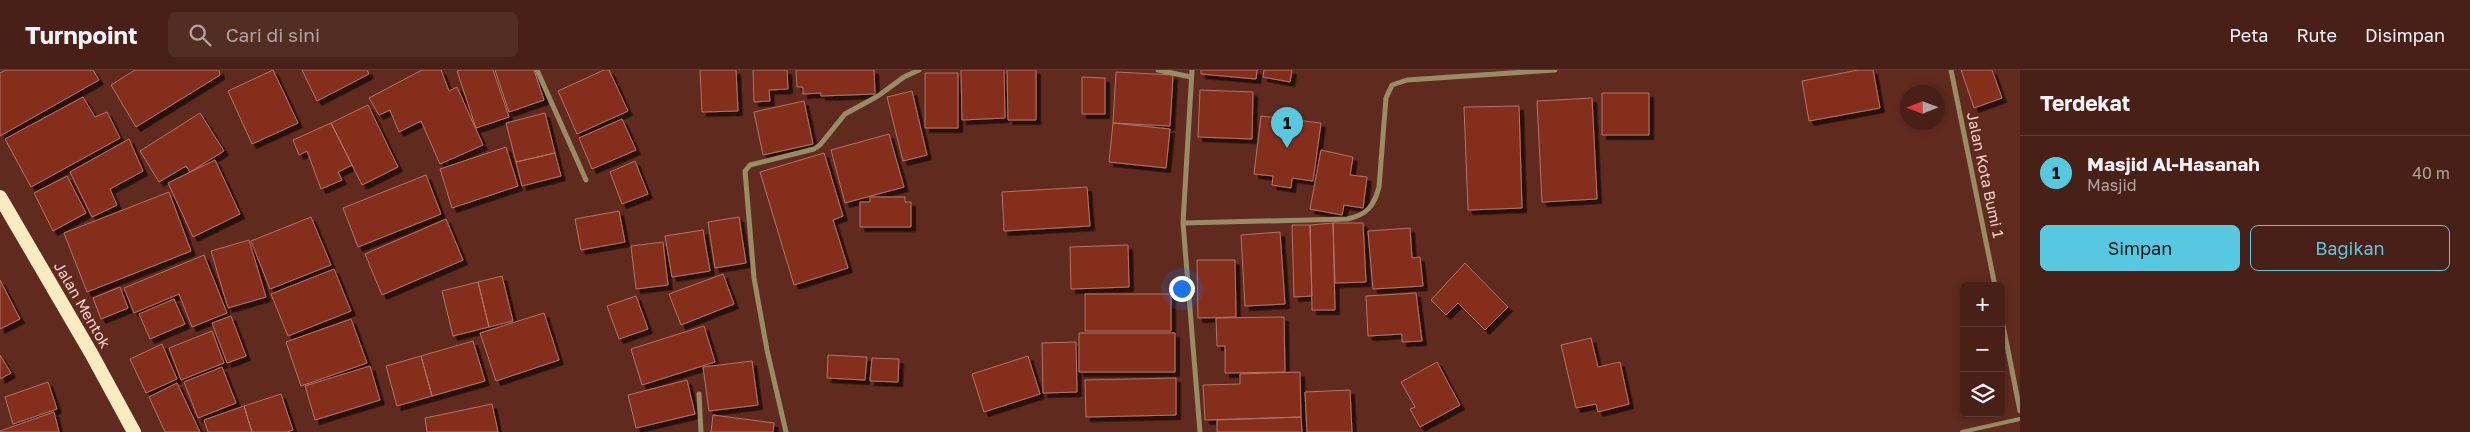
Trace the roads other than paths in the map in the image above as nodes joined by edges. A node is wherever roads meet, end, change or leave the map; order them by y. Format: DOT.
graph roads {
  1 [pos="537,70"];
  2 [pos="918,70"];
  3 [pos="1158,70"];
  4 [pos="1192,70"];
  5 [pos="1555,70"];
  6 [pos="1950,70"];
  7 [pos="1191,77"];
  8 [pos="586,180"];
  9 [pos="0,196"];
  10 [pos="1183,223"];
  11 [pos="1994,282"];
  12 [pos="2003,327"];
  13 [pos="699,394"];
  14 [pos="2020,411"];
  15 [pos="2020,419"];
  16 [pos="134,432"];
  17 [pos="701,432"];
  18 [pos="786,432"];
  19 [pos="1200,432"];
  20 [pos="1962,432"];
  1 -- 8 [label="street"];
  2 -- 18 [label="street"];
  3 -- 7 [label="street"];
  4 -- 7 [label="street"];
  5 -- 10 [label="street"];
  6 -- 11 [label="street, Jalan Kota Bumi 1"];
  7 -- 10 [label="street"];
  9 -- 16 [label="highway, Jalan Mentok"];
  10 -- 19 [label="street"];
  12 -- 14 [label="street"];
  13 -- 17 [label="street"];
  15 -- 20 [label="lane"];
}
